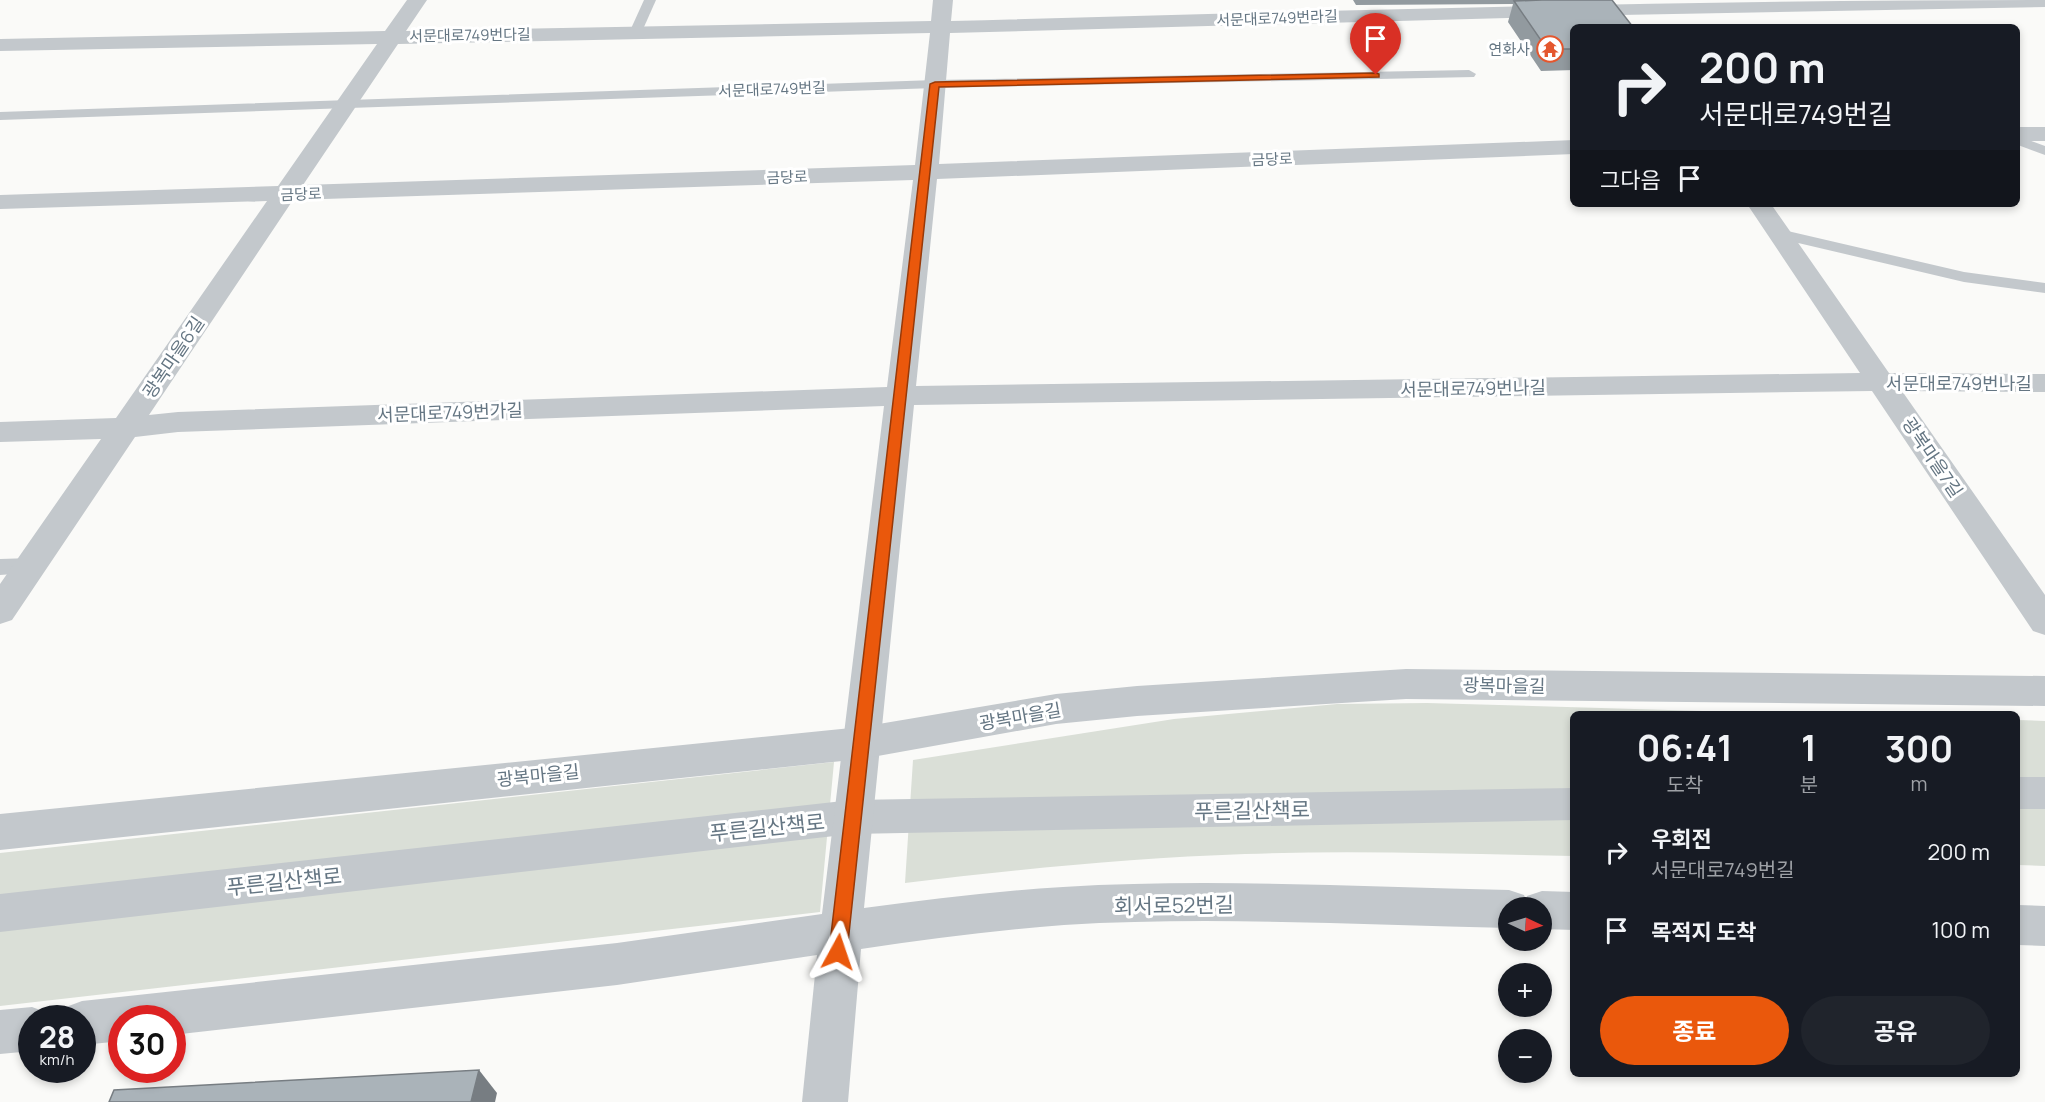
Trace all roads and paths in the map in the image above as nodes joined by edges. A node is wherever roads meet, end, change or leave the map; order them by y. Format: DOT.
graph roads {
  1 [pos="417,0"];
  2 [pos="650,0"];
  3 [pos="2045,1"];
  4 [pos="1617,4"];
  5 [pos="942,13"];
  6 [pos="1631,24"];
  7 [pos="635,33"];
  8 [pos="392,37"];
  9 [pos="0,45"];
  10 [pos="1469,74"];
  11 [pos="935,84"];
  12 [pos="347,103"];
  13 [pos="0,116"];
  14 [pos="2045,134"];
  15 [pos="2020,135"];
  16 [pos="2020,141"];
  17 [pos="1570,147"];
  18 [pos="2045,151"];
  19 [pos="926,172"];
  20 [pos="285,194"];
  21 [pos="0,202"];
  22 [pos="1761,207"];
  23 [pos="1779,234"];
  24 [pos="2045,288"];
  25 [pos="1881,382"];
  26 [pos="2045,383"];
  27 [pos="900,396"];
  28 [pos="126,428"];
  29 [pos="0,432"];
  30 [pos="31,566"];
  31 [pos="0,567"];
  32 [pos="0,611"];
  33 [pos="2045,622"];
  34 [pos="2045,691"];
  35 [pos="861,743"];
  36 [pos="2045,793"];
  37 [pos="2020,794"];
  38 [pos="1570,804"];
  39 [pos="852,817"];
  40 [pos="0,832"];
  41 [pos="1498,909"];
  42 [pos="1552,910"];
  43 [pos="1570,911"];
  44 [pos="0,913"];
  45 [pos="2020,925"];
  46 [pos="2045,926"];
  47 [pos="840,931"];
  48 [pos="186,1012"];
  49 [pos="18,1030"];
  50 [pos="0,1032"];
  51 [pos="825,1102"];
  1 -- 8 [label="street, 광복마을6길"];
  2 -- 7 [label="lane"];
  3 -- 4 [label="street, 서문대로749번라길"];
  4 -- 5 [label="street, 서문대로749번라길"];
  4 -- 6 [label="street"];
  5 -- 7 [label="street, 서문대로749번다길"];
  5 -- 11 [label="street"];
  7 -- 8 [label="street, 서문대로749번다길"];
  8 -- 9 [label="street, 서문대로749번다길"];
  8 -- 12 [label="street, 광복마을6길"];
  10 -- 11 [label="lane, 서문대로749번길"];
  11 -- 12 [label="lane, 서문대로749번길"];
  11 -- 19 [label="street"];
  12 -- 13 [label="lane"];
  12 -- 20 [label="street, 광복마을6길"];
  14 -- 15 [label="street"];
  16 -- 18 [label="lane"];
  17 -- 19 [label="street, 금당로"];
  19 -- 20 [label="street, 금당로"];
  19 -- 27 [label="street"];
  20 -- 21 [label="street, 금당로"];
  20 -- 28 [label="street, 광복마을6길"];
  22 -- 23 [label="street, 광복마을7길"];
  23 -- 24 [label="lane"];
  23 -- 25 [label="street, 광복마을7길"];
  25 -- 26 [label="street, 서문대로749번나길"];
  25 -- 27 [label="street, 서문대로749번나길"];
  25 -- 33 [label="street, 광복마을7길"];
  27 -- 28 [label="street, 서문대로749번가길"];
  27 -- 35 [label="street"];
  28 -- 29 [label="street, 서문대로749번가길"];
  28 -- 30 [label="street, 광복마을6길"];
  30 -- 31 [label="lane"];
  30 -- 32 [label="street, 광복마을6길"];
  34 -- 35 [label="street, 광복마을길"];
  35 -- 39 [label="street"];
  35 -- 40 [label="street, 광복마을길"];
  36 -- 37 [label="street"];
  38 -- 39 [label="street, 푸른길산책로"];
  39 -- 44 [label="street, 푸른길산책로"];
  39 -- 47 [label="street"];
  41 -- 47 [label="street, 회서로52번길"];
  42 -- 43 [label="street"];
  45 -- 46 [label="street"];
  47 -- 48 [label="street, 회서로52번길"];
  47 -- 51 [label="street"];
  49 -- 50 [label="street"];
}
